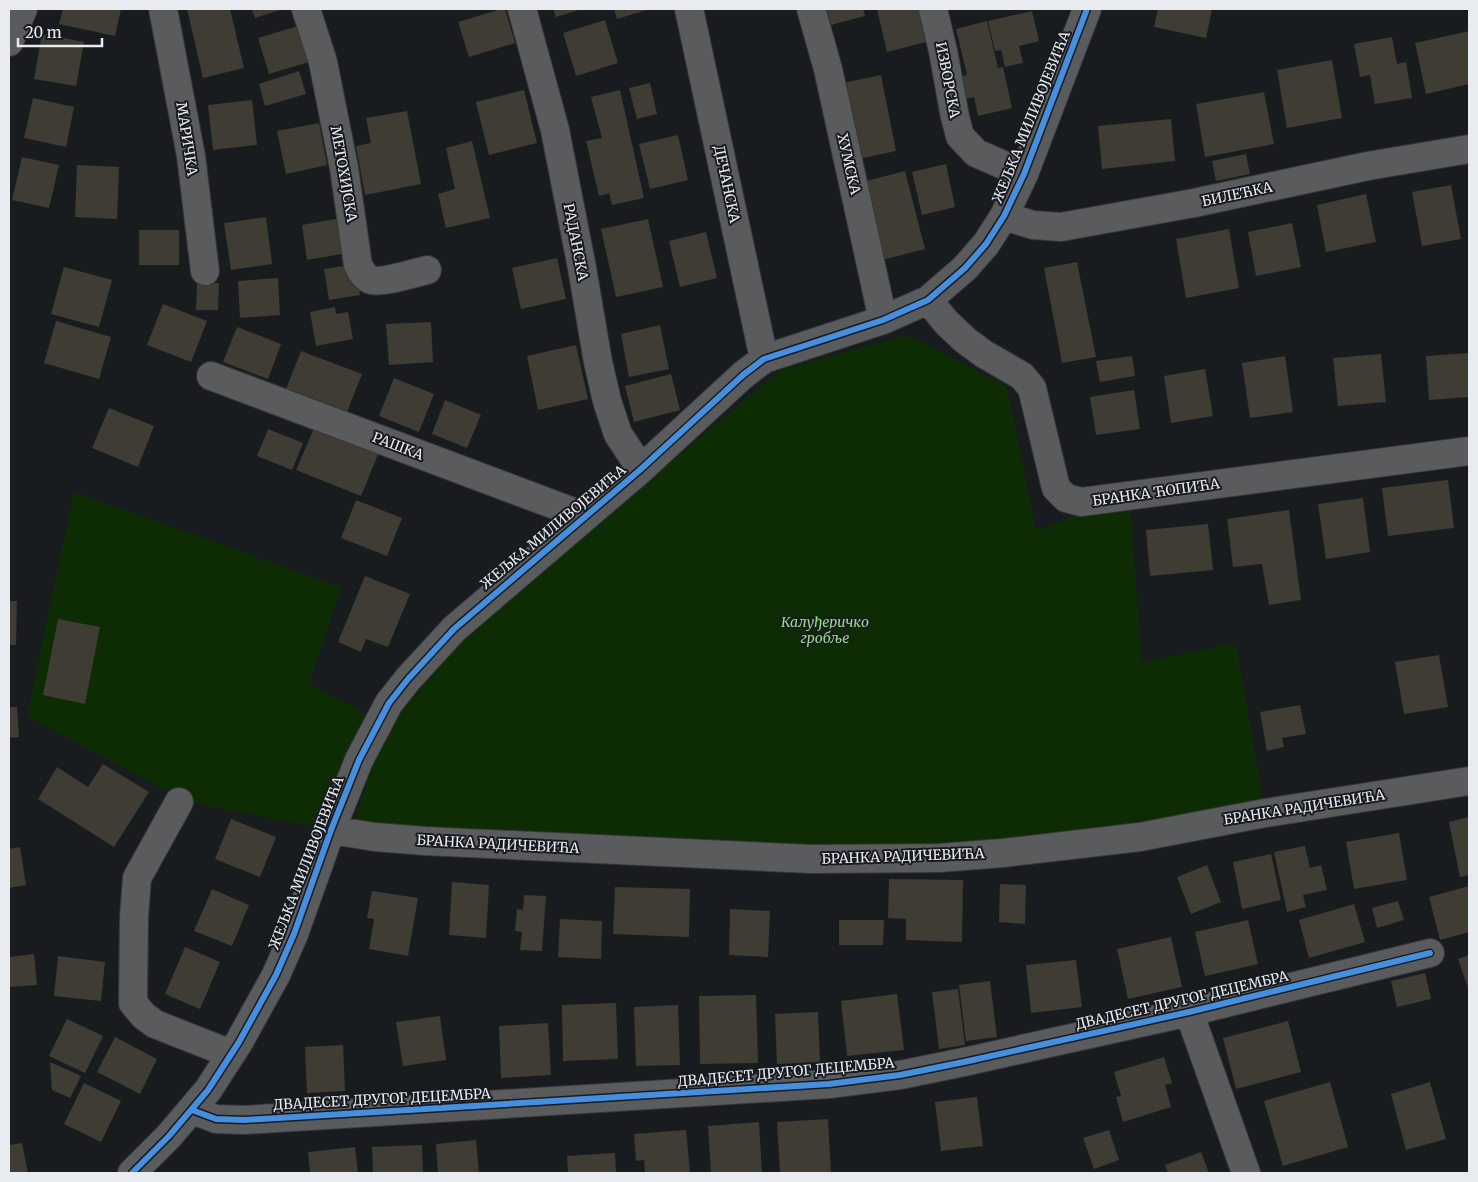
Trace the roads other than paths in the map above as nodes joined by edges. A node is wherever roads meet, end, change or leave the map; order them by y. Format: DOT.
graph roads {
  1 [pos="23,9"];
  2 [pos="163,9"];
  3 [pos="306,9"];
  4 [pos="522,9"];
  5 [pos="689,9"];
  6 [pos="811,9"];
  7 [pos="933,9"];
  8 [pos="1087,9"];
  9 [pos="9,42"];
  10 [pos="1469,149"];
  11 [pos="1024,174"];
  12 [pos="1004,216"];
  13 [pos="427,270"];
  14 [pos="205,271"];
  15 [pos="928,300"];
  16 [pos="883,320"];
  17 [pos="764,359"];
  18 [pos="211,376"];
  19 [pos="1469,451"];
  20 [pos="641,469"];
  21 [pos="584,516"];
  22 [pos="1469,781"];
  23 [pos="179,802"];
  24 [pos="332,830"];
  25 [pos="1430,953"];
  26 [pos="1189,1012"];
  27 [pos="231,1054"];
  28 [pos="192,1110"];
  29 [pos="132,1173"];
  30 [pos="1246,1173"];
  1 -- 9 [label="street"];
  2 -- 14 [label="street, МАРИЧКА"];
  3 -- 13 [label="street, МЕТОХИЈСКА"];
  4 -- 20 [label="street, РАДАНСКА"];
  5 -- 17 [label="street, ДЕЧАНСКА"];
  6 -- 16 [label="street, ХУМСКА"];
  7 -- 11 [label="street, ИЗВОРСКА"];
  8 -- 11 [label="street, ЖЕЉКА МИЛИВОЈЕВИЋА"];
  10 -- 12 [label="street, БИЛЕЋКА"];
  11 -- 12 [label="street, ЖЕЉКА МИЛИВОЈЕВИЋА"];
  12 -- 15 [label="street, ЖЕЉКА МИЛИВОЈЕВИЋА"];
  15 -- 16 [label="street, ЖЕЉКА МИЛИВОЈЕВИЋА"];
  15 -- 19 [label="street, БРАНКА ЋОПИЋА"];
  16 -- 17 [label="street, ЖЕЉКА МИЛИВОЈЕВИЋА"];
  17 -- 20 [label="street, ЖЕЉКА МИЛИВОЈЕВИЋА"];
  18 -- 21 [label="street, РАШКА"];
  20 -- 21 [label="street, ЖЕЉКА МИЛИВОЈЕВИЋА"];
  21 -- 24 [label="street, ЖЕЉКА МИЛИВОЈЕВИЋА"];
  22 -- 24 [label="street, БРАНКА РАДИЧЕВИЋА"];
  23 -- 27 [label="street"];
  24 -- 27 [label="street, ЖЕЉКА МИЛИВОЈЕВИЋА"];
  25 -- 26 [label="street, ДВАДЕСЕТ ДРУГОГ ДЕЦЕМБРА"];
  26 -- 28 [label="street, ДВАДЕСЕТ ДРУГОГ ДЕЦЕМБРА"];
  26 -- 30 [label="street"];
  27 -- 28 [label="street, ЖЕЉКА МИЛИВОЈЕВИЋА"];
  28 -- 29 [label="street, ЖЕЉКА МИЛИВОЈЕВИЋА"];
}
